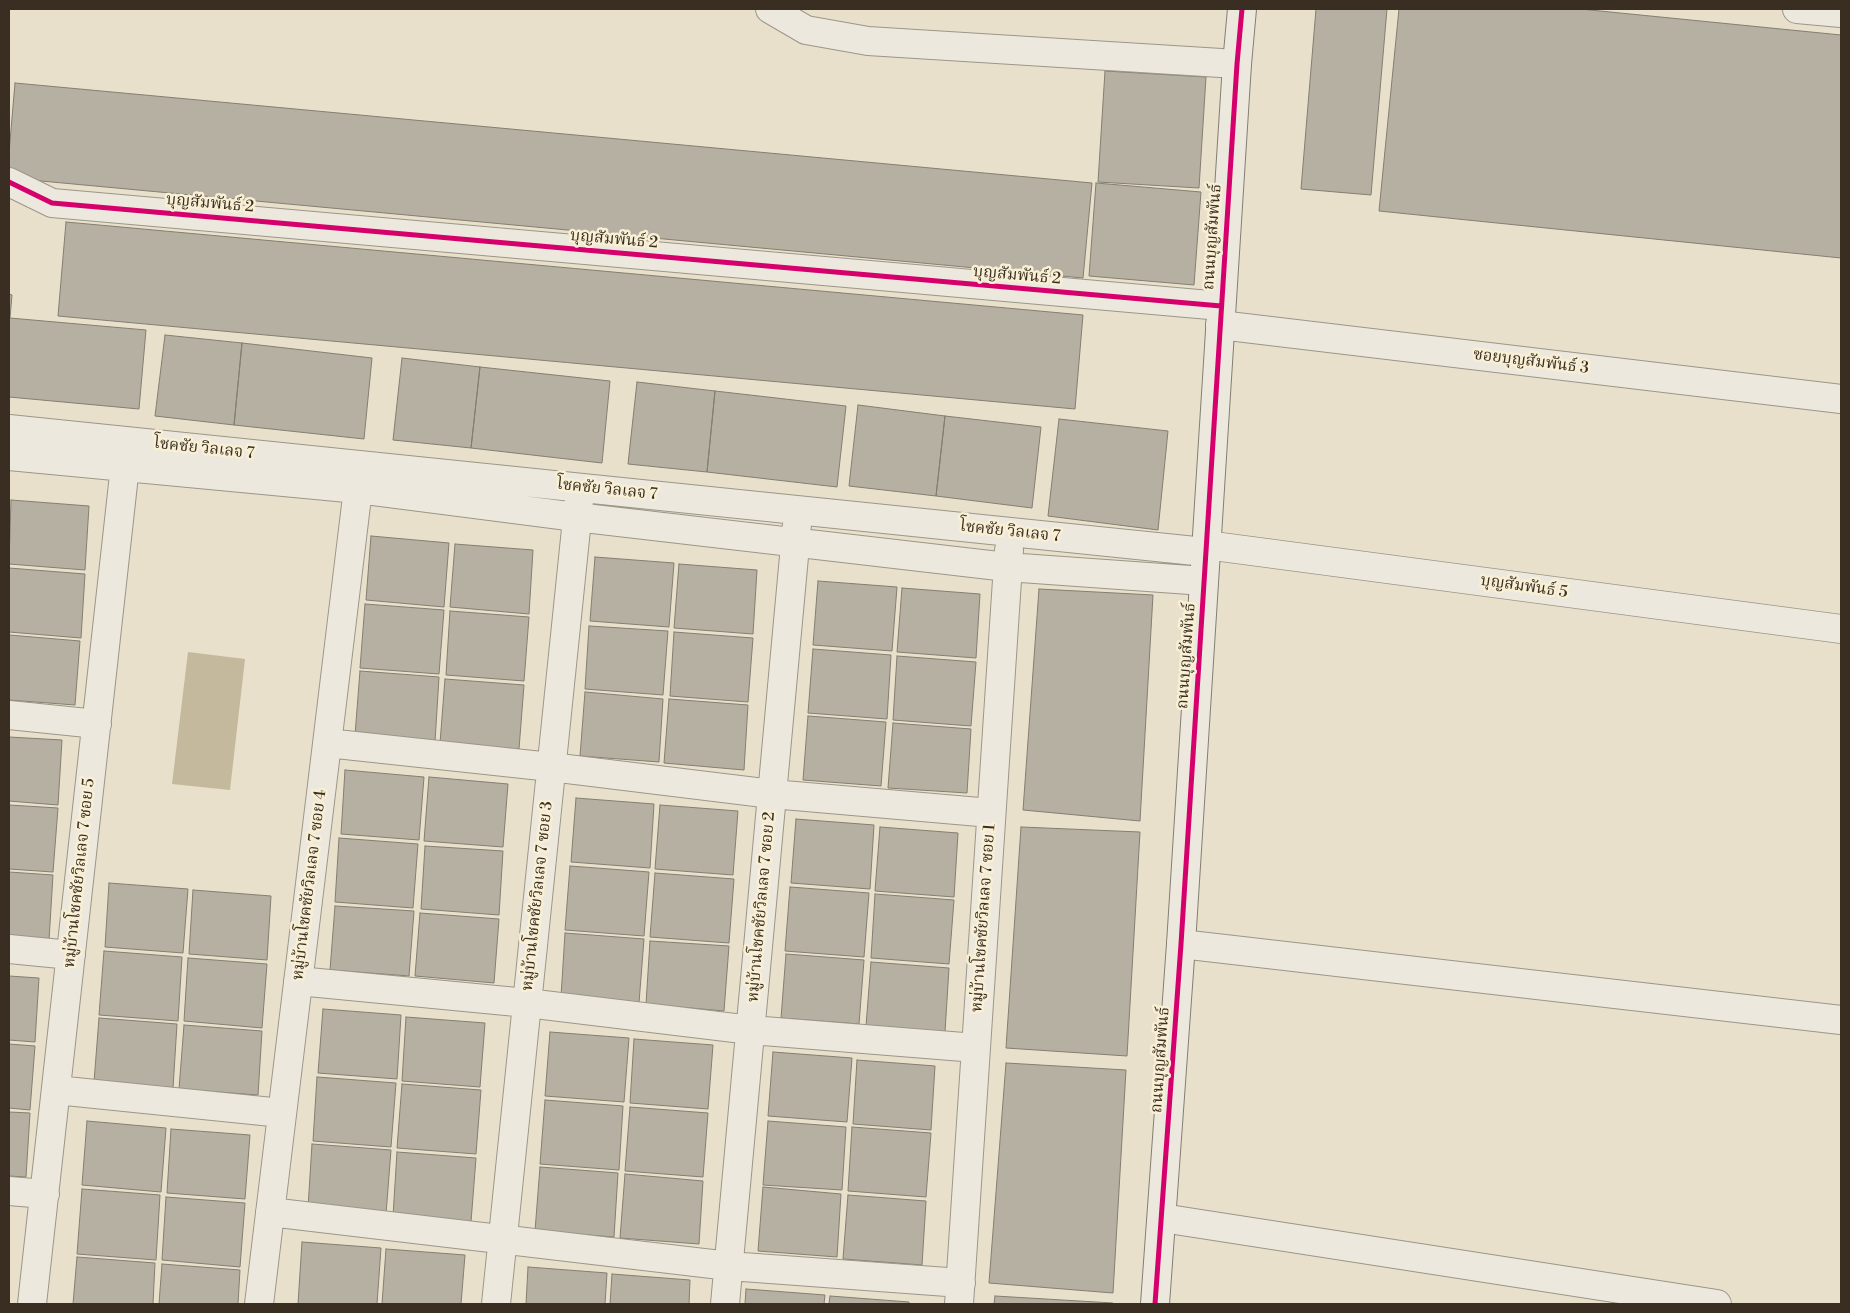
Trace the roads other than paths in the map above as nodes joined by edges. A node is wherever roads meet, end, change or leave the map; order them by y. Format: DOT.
graph roads {
  1 [pos="770,9"];
  2 [pos="1242,9"];
  3 [pos="1797,9"];
  4 [pos="1841,13"];
  5 [pos="1237,64"];
  6 [pos="9,182"];
  7 [pos="1221,316"];
  8 [pos="1841,399"];
  9 [pos="9,429"];
  10 [pos="127,454"];
  11 [pos="9,456"];
  12 [pos="360,477"];
  13 [pos="581,488"];
  14 [pos="799,510"];
  15 [pos="576,517"];
  16 [pos="1011,532"];
  17 [pos="795,543"];
  18 [pos="1206,549"];
  19 [pos="1007,567"];
  20 [pos="1204,581"];
  21 [pos="1841,629"];
  22 [pos="9,715"];
  23 [pos="97,724"];
  24 [pos="328,743"];
  25 [pos="551,767"];
  26 [pos="772,794"];
  27 [pos="991,813"];
  28 [pos="1182,944"];
  29 [pos="9,949"];
  30 [pos="71,955"];
  31 [pos="298,981"];
  32 [pos="527,1003"];
  33 [pos="1841,1020"];
  34 [pos="751,1030"];
  35 [pos="976,1048"];
  36 [pos="56,1090"];
  37 [pos="282,1113"];
  38 [pos="9,1191"];
  39 [pos="45,1194"];
  40 [pos="270,1212"];
  41 [pos="1162,1218"];
  42 [pos="502,1240"];
  43 [pos="728,1266"];
  44 [pos="960,1293"];
  45 [pos="32,1304"];
  46 [pos="259,1304"];
  47 [pos="496,1304"];
  48 [pos="725,1304"];
  49 [pos="1156,1304"];
  50 [pos="1717,1304"];
  1 -- 5 [label="street"];
  2 -- 5 [label="street, ถนนบุญสัมพันธ์"];
  3 -- 4 [label="street"];
  5 -- 7 [label="street, ถนนบุญสัมพันธ์"];
  6 -- 7 [label="street, บุญสัมพันธ์ 2"];
  7 -- 8 [label="street, ซอยบุญสัมพันธ์ 3"];
  7 -- 18 [label="street, ถนนบุญสัมพันธ์"];
  9 -- 10 [label="street, โชคชัย วิลเลจ 7"];
  10 -- 11 [label="street, โชคชัย วิลเลจ 7"];
  10 -- 12 [label="street, โชคชัย วิลเลจ 7"];
  10 -- 23 [label="street, หมู่บ้านโชคชัยวิลเลจ 7 ซอย 5"];
  12 -- 13 [label="street, โชคชัย วิลเลจ 7"];
  12 -- 15 [label="street, โชคชัย วิลเลจ 7"];
  12 -- 24 [label="street, หมู่บ้านโชคชัยวิลเลจ 7 ซอย 4"];
  13 -- 14 [label="street, โชคชัย วิลเลจ 7"];
  13 -- 15 [label="street, หมู่บ้านโชคชัยวิลเลจ 7 ซอย 3"];
  14 -- 16 [label="street, โชคชัย วิลเลจ 7"];
  14 -- 17 [label="street, หมู่บ้านโชคชัยวิลเลจ 7 ซอย 2"];
  15 -- 17 [label="street, โชคชัย วิลเลจ 7"];
  15 -- 25 [label="street, หมู่บ้านโชคชัยวิลเลจ 7 ซอย 3"];
  16 -- 18 [label="street, โชคชัย วิลเลจ 7"];
  16 -- 19 [label="street, หมู่บ้านโชคชัยวิลเลจ 7 ซอย 1"];
  17 -- 19 [label="street, โชคชัย วิลเลจ 7"];
  17 -- 26 [label="street, หมู่บ้านโชคชัยวิลเลจ 7 ซอย 2"];
  18 -- 20 [label="street, ถนนบุญสัมพันธ์"];
  18 -- 21 [label="street, บุญสัมพันธ์ 5"];
  19 -- 20 [label="street, โชคชัย วิลเลจ 7"];
  19 -- 27 [label="street, หมู่บ้านโชคชัยวิลเลจ 7 ซอย 1"];
  20 -- 28 [label="street, ถนนบุญสัมพันธ์"];
  22 -- 23 [label="street"];
  23 -- 30 [label="street, หมู่บ้านโชคชัยวิลเลจ 7 ซอย 5"];
  24 -- 25 [label="street"];
  24 -- 31 [label="street, หมู่บ้านโชคชัยวิลเลจ 7 ซอย 4"];
  25 -- 26 [label="street"];
  25 -- 32 [label="street, หมู่บ้านโชคชัยวิลเลจ 7 ซอย 3"];
  26 -- 27 [label="street"];
  26 -- 34 [label="street, หมู่บ้านโชคชัยวิลเลจ 7 ซอย 2"];
  27 -- 35 [label="street, หมู่บ้านโชคชัยวิลเลจ 7 ซอย 1"];
  28 -- 33 [label="street"];
  28 -- 41 [label="street, ถนนบุญสัมพันธ์"];
  29 -- 30 [label="street"];
  30 -- 36 [label="street, หมู่บ้านโชคชัยวิลเลจ 7 ซอย 5"];
  31 -- 32 [label="street"];
  31 -- 37 [label="street, หมู่บ้านโชคชัยวิลเลจ 7 ซอย 4"];
  32 -- 34 [label="street"];
  32 -- 42 [label="street, หมู่บ้านโชคชัยวิลเลจ 7 ซอย 3"];
  34 -- 35 [label="street"];
  34 -- 43 [label="street, หมู่บ้านโชคชัยวิลเลจ 7 ซอย 2"];
  35 -- 44 [label="street, หมู่บ้านโชคชัยวิลเลจ 7 ซอย 1"];
  36 -- 37 [label="street"];
  36 -- 39 [label="street, หมู่บ้านโชคชัยวิลเลจ 7 ซอย 5"];
  37 -- 40 [label="street, หมู่บ้านโชคชัยวิลเลจ 7 ซอย 4"];
  38 -- 39 [label="street"];
  39 -- 45 [label="street, หมู่บ้านโชคชัยวิลเลจ 7 ซอย 5"];
  40 -- 42 [label="street"];
  40 -- 46 [label="street, หมู่บ้านโชคชัยวิลเลจ 7 ซอย 4"];
  41 -- 49 [label="street, ถนนบุญสัมพันธ์"];
  41 -- 50 [label="street"];
  42 -- 43 [label="street"];
  42 -- 47 [label="street, หมู่บ้านโชคชัยวิลเลจ 7 ซอย 3"];
  43 -- 44 [label="street"];
  43 -- 48 [label="street, หมู่บ้านโชคชัยวิลเลจ 7 ซอย 2"];
}
